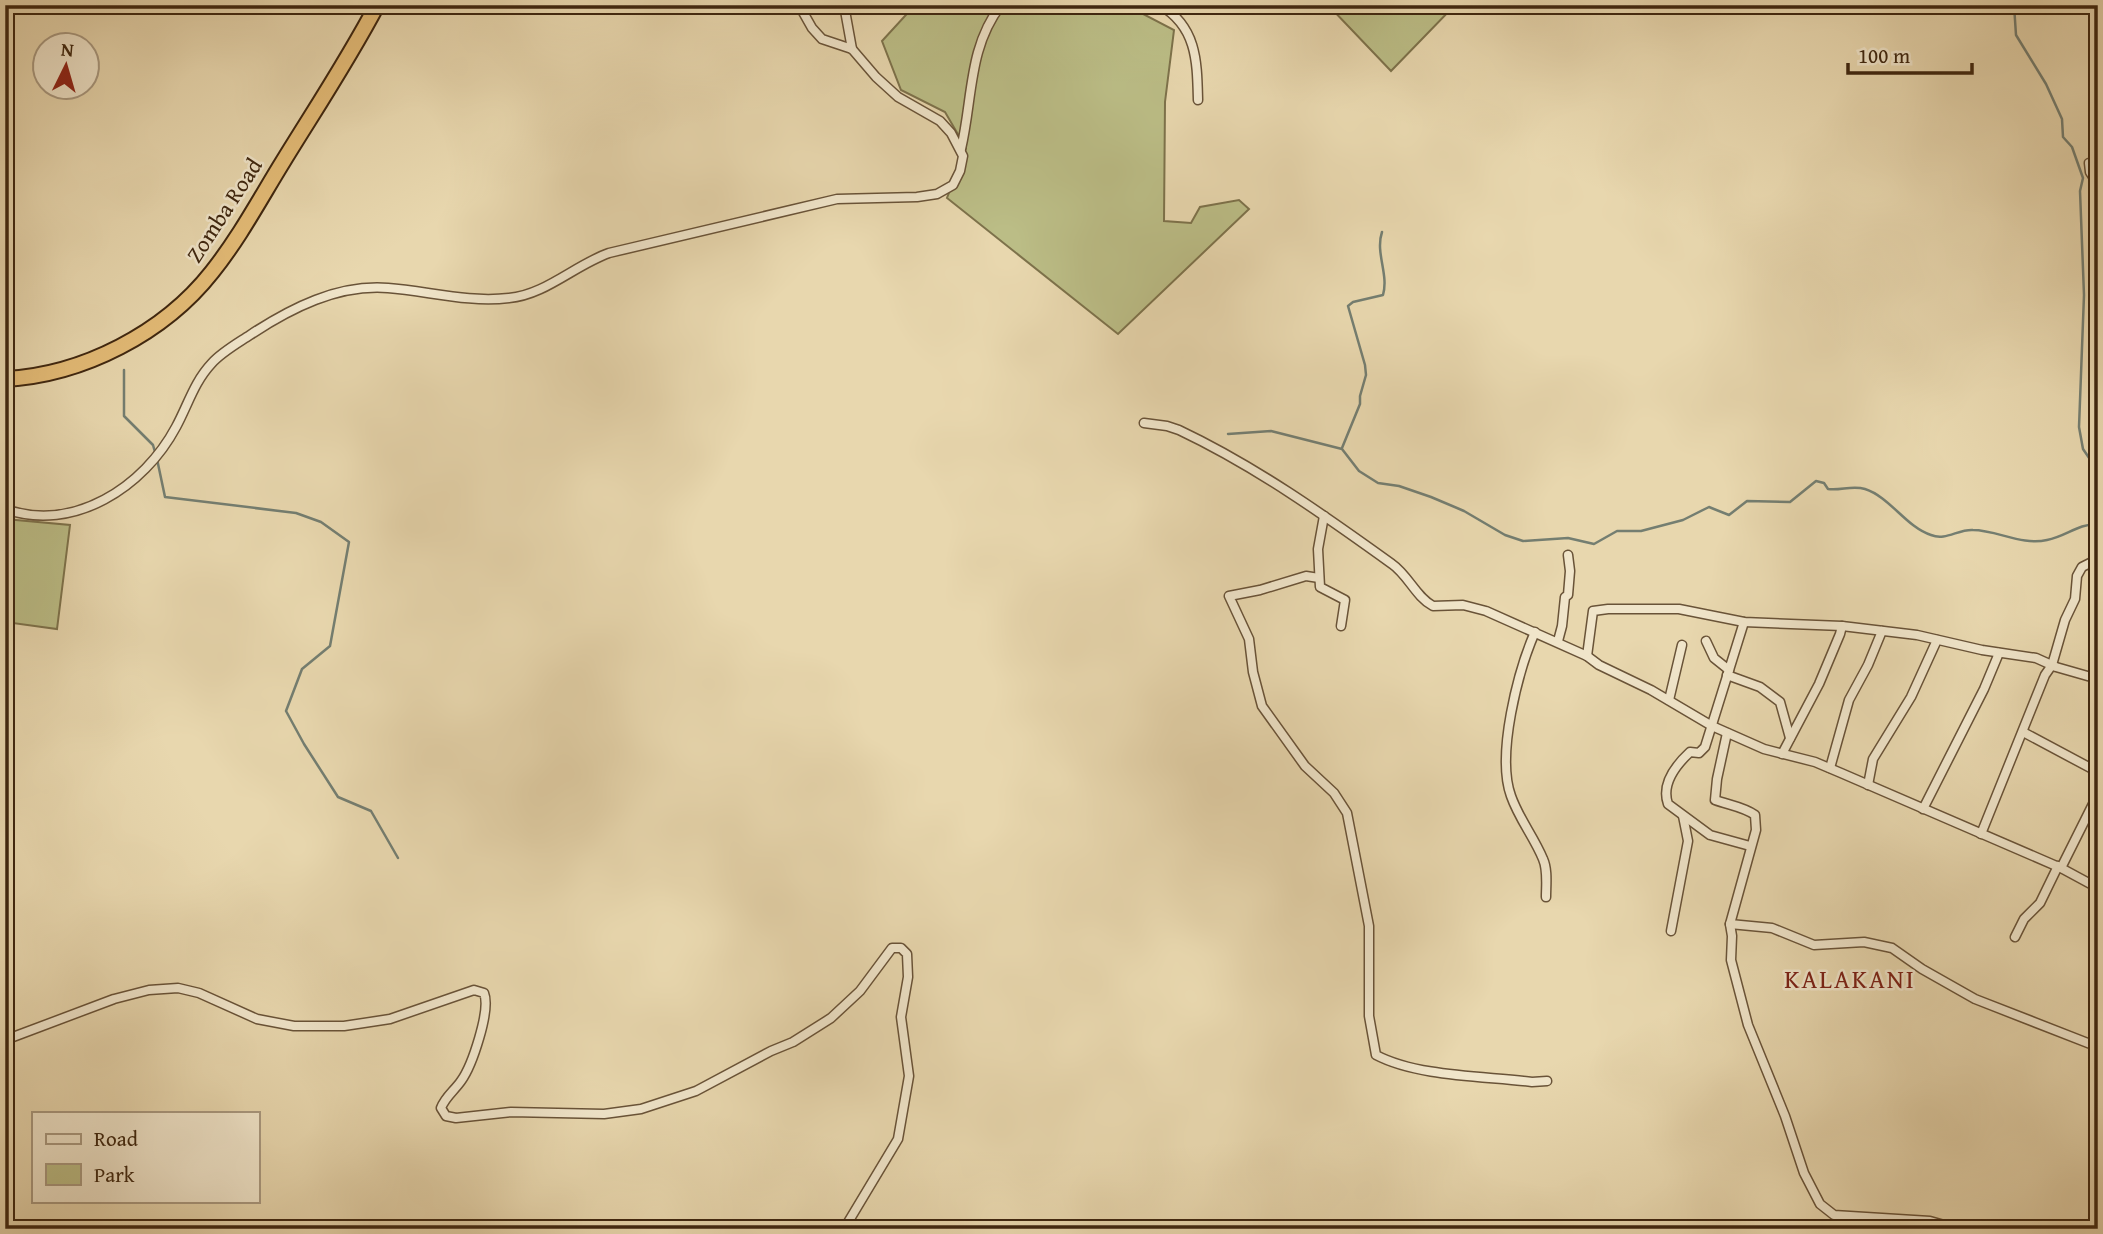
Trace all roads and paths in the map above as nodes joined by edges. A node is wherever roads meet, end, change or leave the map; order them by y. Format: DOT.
graph roads {
  1 [pos="377,5"];
  2 [pos="799,5"];
  3 [pos="844,5"];
  4 [pos="1001,5"];
  5 [pos="1160,5"];
  6 [pos="852,50"];
  7 [pos="1198,100"];
  8 [pos="961,149"];
  9 [pos="2089,163"];
  10 [pos="2098,210"];
  11 [pos="5,379"];
  12 [pos="1144,423"];
  13 [pos="5,509"];
  14 [pos="1324,516"];
  15 [pos="1568,555"];
  16 [pos="2098,563"];
  17 [pos="1319,578"];
  18 [pos="1744,622"];
  19 [pos="1341,626"];
  20 [pos="1842,626"];
  21 [pos="1882,631"];
  22 [pos="1535,632"];
  23 [pos="1937,640"];
  24 [pos="1558,641"];
  25 [pos="1706,641"];
  26 [pos="1682,645"];
  27 [pos="1999,653"];
  28 [pos="1587,656"];
  29 [pos="2052,666"];
  30 [pos="1728,672"];
  31 [pos="2098,679"];
  32 [pos="1669,700"];
  33 [pos="1712,726"];
  34 [pos="2023,732"];
  35 [pos="1727,733"];
  36 [pos="1790,738"];
  37 [pos="1782,754"];
  38 [pos="1830,768"];
  39 [pos="2098,772"];
  40 [pos="1868,785"];
  41 [pos="2098,794"];
  42 [pos="1923,808"];
  43 [pos="1684,817"];
  44 [pos="1981,834"];
  45 [pos="1750,846"];
  46 [pos="2059,867"];
  47 [pos="2098,888"];
  48 [pos="1546,897"];
  49 [pos="1730,924"];
  50 [pos="1671,931"];
  51 [pos="2015,937"];
  52 [pos="5,1040"];
  53 [pos="2098,1046"];
  54 [pos="1547,1081"];
  55 [pos="844,1229"];
  56 [pos="1958,1229"];
  1 -- 11 [label="highway, Zomba Road"];
  2 -- 6 [label="street"];
  3 -- 6 [label="street"];
  4 -- 8 [label="street"];
  5 -- 7 [label="street"];
  6 -- 8 [label="street"];
  8 -- 13 [label="street"];
  9 -- 10 [label="street"];
  12 -- 14 [label="street"];
  14 -- 17 [label="street"];
  14 -- 22 [label="street"];
  15 -- 24 [label="street"];
  16 -- 29 [label="street"];
  17 -- 19 [label="street"];
  17 -- 54 [label="street"];
  18 -- 20 [label="street"];
  18 -- 28 [label="street"];
  18 -- 30 [label="street"];
  20 -- 21 [label="street"];
  20 -- 36 [label="street"];
  21 -- 23 [label="street"];
  21 -- 38 [label="street"];
  22 -- 24 [label="street"];
  22 -- 48 [label="street"];
  23 -- 27 [label="street"];
  23 -- 40 [label="street"];
  24 -- 28 [label="street"];
  25 -- 30 [label="street"];
  26 -- 32 [label="street"];
  27 -- 29 [label="street"];
  27 -- 42 [label="street"];
  28 -- 32 [label="street"];
  29 -- 31 [label="street"];
  29 -- 34 [label="street"];
  30 -- 33 [label="street"];
  30 -- 36 [label="street"];
  32 -- 33 [label="street"];
  33 -- 35 [label="street"];
  33 -- 43 [label="street"];
  34 -- 39 [label="street"];
  34 -- 44 [label="street"];
  35 -- 37 [label="street"];
  35 -- 45 [label="street"];
  36 -- 37 [label="street"];
  37 -- 38 [label="street"];
  38 -- 40 [label="street"];
  40 -- 42 [label="street"];
  41 -- 46 [label="street"];
  42 -- 44 [label="street"];
  43 -- 45 [label="street"];
  43 -- 50 [label="street"];
  44 -- 46 [label="street"];
  45 -- 49 [label="street"];
  46 -- 47 [label="street"];
  46 -- 51 [label="street"];
  49 -- 53 [label="street"];
  49 -- 56 [label="street"];
  52 -- 55 [label="street"];
}
